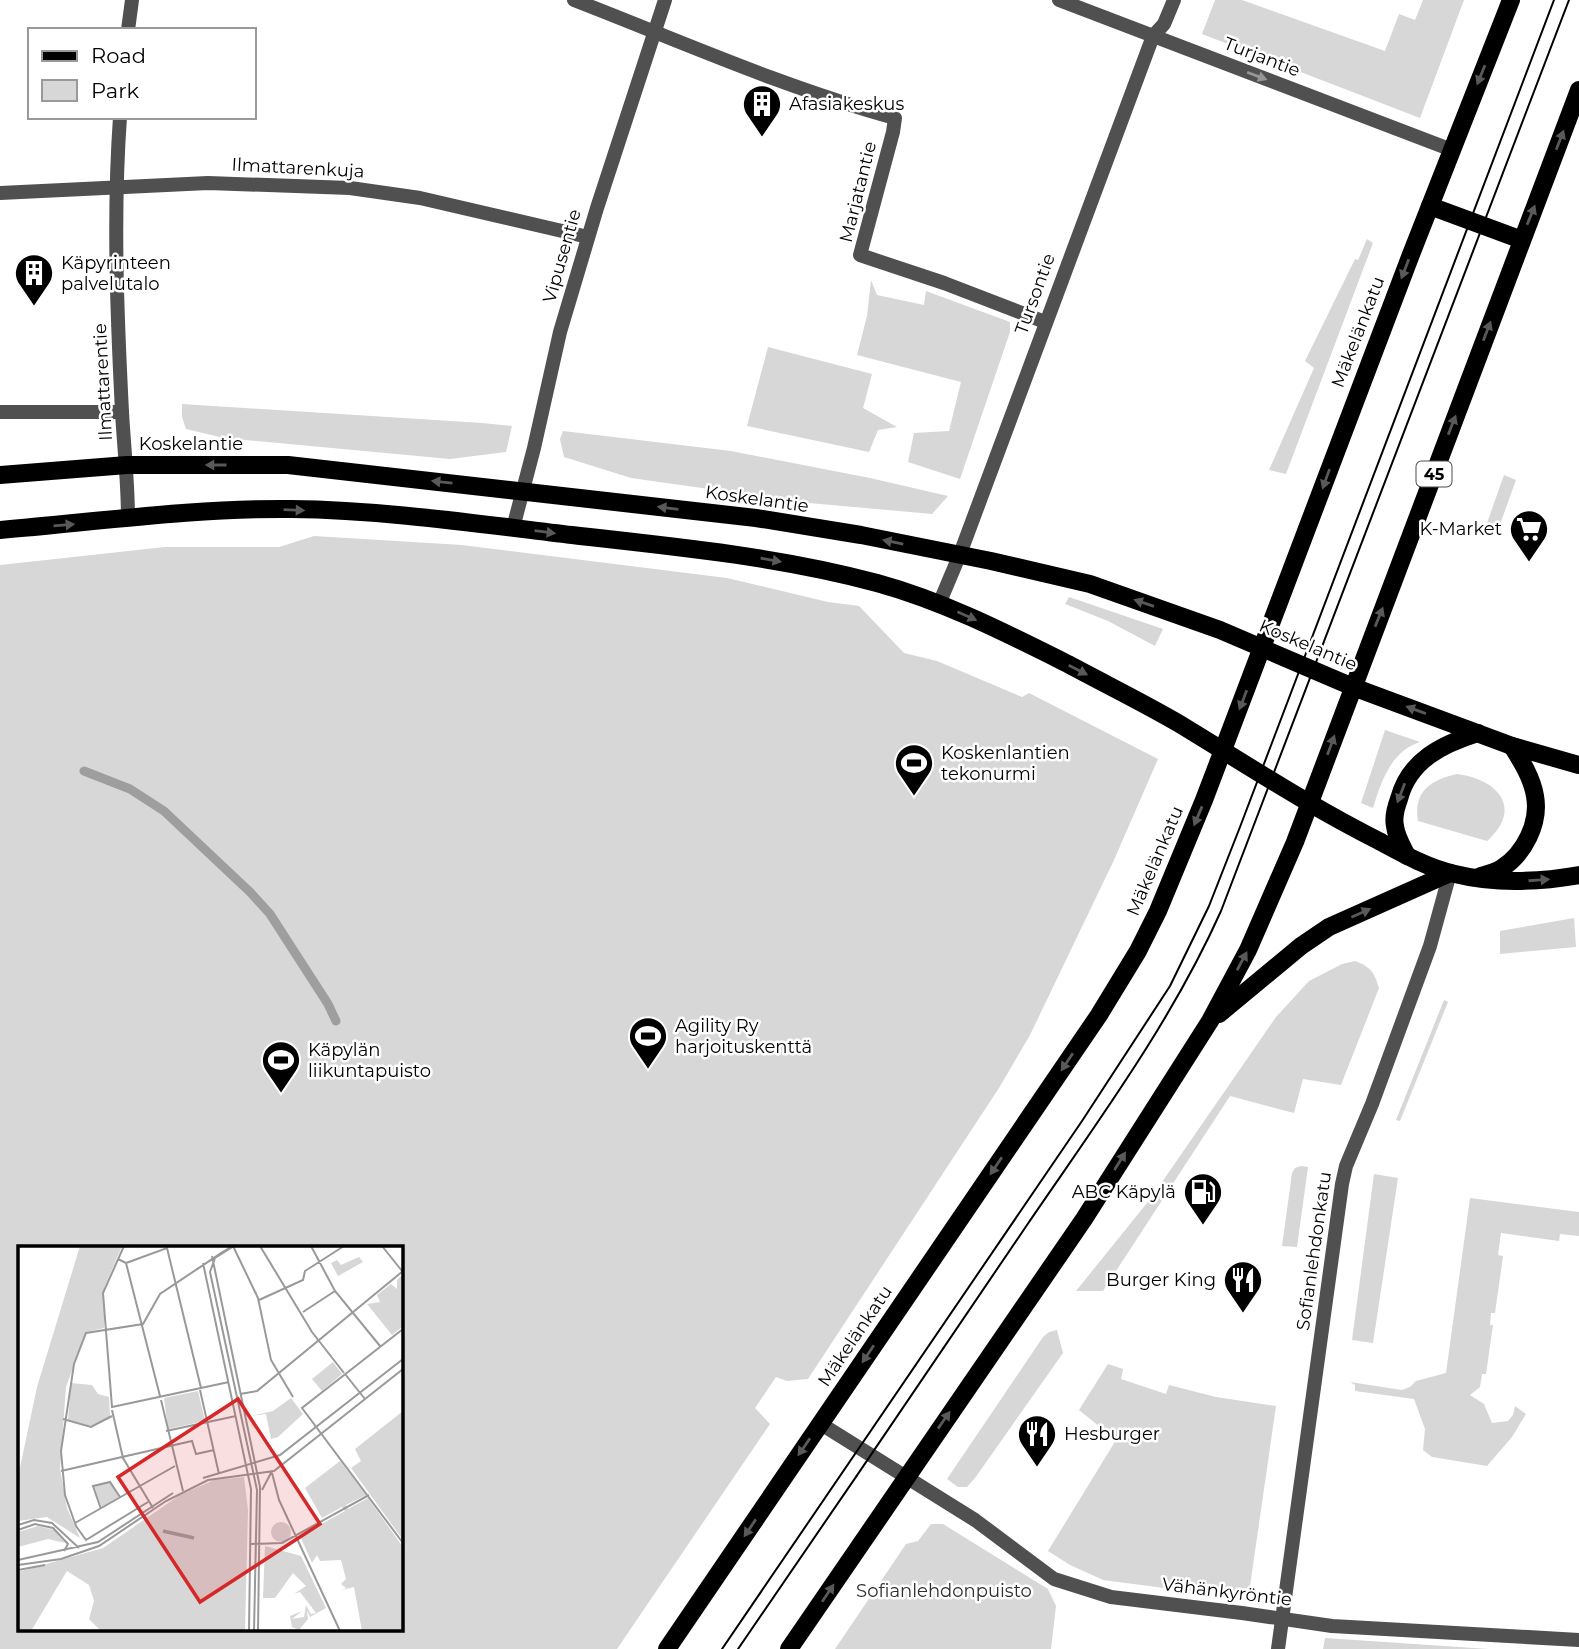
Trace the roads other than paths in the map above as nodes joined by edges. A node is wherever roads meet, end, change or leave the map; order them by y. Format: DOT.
graph roads {
  1 [pos="132,0"];
  2 [pos="574,0"];
  3 [pos="665,0"];
  4 [pos="1059,0"];
  5 [pos="1174,0"];
  6 [pos="1511,0"];
  7 [pos="128,28"];
  8 [pos="654,30"];
  9 [pos="1153,36"];
  10 [pos="1579,90"];
  11 [pos="120,119"];
  12 [pos="1452,150"];
  13 [pos="115,188"];
  14 [pos="0,193"];
  15 [pos="1430,205"];
  16 [pos="589,237"];
  17 [pos="1522,240"];
  18 [pos="1045,323"];
  19 [pos="0,412"];
  20 [pos="122,412"];
  21 [pos="127,465"];
  22 [pos="0,475"];
  23 [pos="523,490"];
  24 [pos="128,519"];
  25 [pos="513,528"];
  26 [pos="0,530"];
  27 [pos="960,554"];
  28 [pos="939,604"];
  29 [pos="1262,648"];
  30 [pos="1353,687"];
  31 [pos="1478,733"];
  32 [pos="1513,746"];
  33 [pos="1223,752"];
  34 [pos="1579,765"];
  35 [pos="1310,803"];
  36 [pos="1407,856"];
  37 [pos="1450,873"];
  38 [pos="1579,875"];
  39 [pos="1475,878"];
  40 [pos="1210,1021"];
  41 [pos="821,1424"];
  42 [pos="906,1476"];
  43 [pos="1282,1619"];
  44 [pos="1579,1640"];
  45 [pos="667,1649"];
  46 [pos="789,1649"];
  47 [pos="1278,1649"];
  1 -- 7 [label="street"];
  2 -- 8 [label="street, Marjatantie"];
  3 -- 8 [label="street, Vipusentie"];
  4 -- 9 [label="street, Turjantie"];
  5 -- 9 [label="street, Tursontie"];
  6 -- 12 [label="main road, Mäkelänkatu, one-way"];
  8 -- 16 [label="street, Vipusentie"];
  8 -- 18 [label="street, Marjatantie"];
  9 -- 12 [label="street, Turjantie, one-way"];
  9 -- 18 [label="street, Tursontie"];
  17 -- 10 [label="main road, 45, one-way"];
  11 -- 13 [label="street, Ilmattarentie"];
  12 -- 15 [label="main road, Mäkelänkatu"];
  13 -- 14 [label="street, Ilmattarenkuja"];
  13 -- 16 [label="street, Ilmattarenkuja"];
  13 -- 20 [label="street, Ilmattarentie"];
  15 -- 17 [label="main road"];
  15 -- 29 [label="main road, Mäkelänkatu, one-way"];
  16 -- 23 [label="street, Vipusentie"];
  30 -- 17 [label="main road, 45, one-way"];
  18 -- 27 [label="street, Tursontie"];
  19 -- 20 [label="street"];
  20 -- 21 [label="street, Ilmattarentie"];
  21 -- 22 [label="main road, Koskelantie"];
  23 -- 21 [label="main road, Koskelantie, one-way"];
  21 -- 24 [label="street, Ilmattarentie"];
  23 -- 25 [label="street, Vipusentie"];
  27 -- 23 [label="main road, Koskelantie, one-way"];
  24 -- 25 [label="main road, one-way"];
  26 -- 24 [label="main road, one-way"];
  25 -- 28 [label="main road, one-way"];
  27 -- 28 [label="street, Tursontie"];
  29 -- 27 [label="main road, Koskelantie, one-way"];
  28 -- 33 [label="main road, one-way"];
  29 -- 30 [label="main road, Koskelantie"];
  29 -- 33 [label="main road, Mäkelänkatu, one-way"];
  31 -- 30 [label="main road, Koskelantie, one-way"];
  35 -- 30 [label="main road, one-way"];
  31 -- 32 [label="main road, Koskelantie"];
  31 -- 36 [label="main road, one-way"];
  32 -- 34 [label="main road, Koskelantie"];
  32 -- 39 [label="main road"];
  33 -- 35 [label="main road"];
  33 -- 41 [label="main road, Mäkelänkatu, one-way"];
  35 -- 36 [label="main road"];
  40 -- 35 [label="main road, one-way"];
  36 -- 37 [label="main road"];
  37 -- 39 [label="main road"];
  40 -- 37 [label="main road, one-way"];
  37 -- 43 [label="street, Sofianlehdonkatu"];
  39 -- 38 [label="main road, one-way"];
  42 -- 40 [label="main road, one-way"];
  41 -- 42 [label="street, Vähänkyröntie"];
  41 -- 45 [label="main road, Mäkelänkatu, one-way"];
  42 -- 43 [label="street, Vähänkyröntie"];
  46 -- 42 [label="main road, one-way"];
  43 -- 44 [label="street, Vähänkyröntie"];
  43 -- 47 [label="street, Sofianlehdonkatu"];
}
